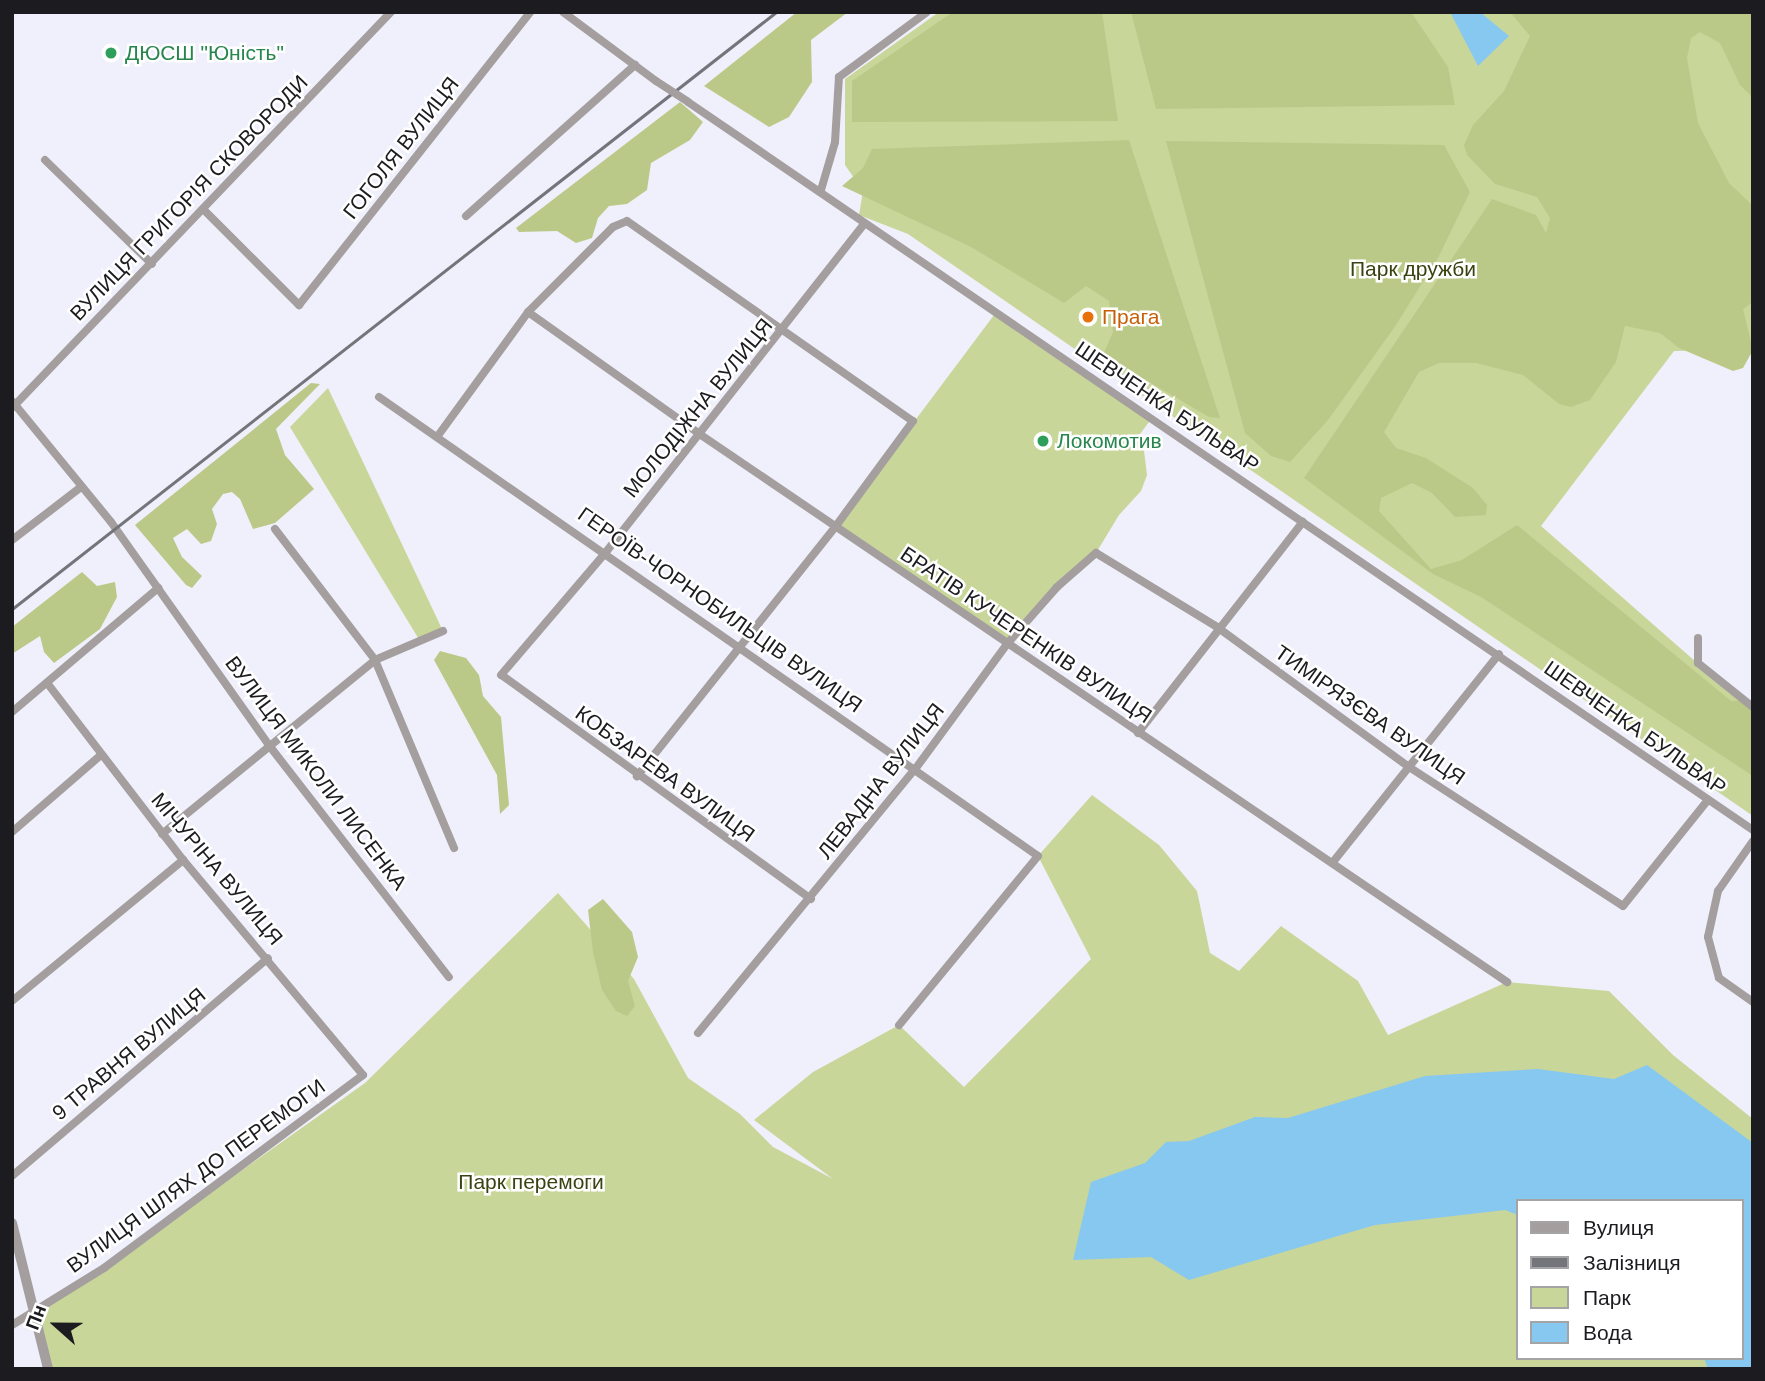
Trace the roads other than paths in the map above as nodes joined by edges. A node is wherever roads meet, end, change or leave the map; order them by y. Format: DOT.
graph roads {
  1 [pos="391,12"];
  2 [pos="530,12"];
  3 [pos="562,12"];
  4 [pos="927,12"];
  5 [pos="635,65"];
  6 [pos="46,160"];
  7 [pos="821,190"];
  8 [pos="203,209"];
  9 [pos="466,216"];
  10 [pos="864,223"];
  11 [pos="152,264"];
  12 [pos="528,312"];
  13 [pos="782,331"];
  14 [pos="379,397"];
  15 [pos="13,404"];
  16 [pos="698,433"];
  17 [pos="437,437"];
  18 [pos="81,487"];
  19 [pos="1303,522"];
  20 [pos="836,526"];
  21 [pos="275,529"];
  22 [pos="12,540"];
  23 [pos="606,552"];
  24 [pos="1096,553"];
  25 [pos="158,588"];
  26 [pos="1217,627"];
  27 [pos="443,631"];
  28 [pos="1698,638"];
  29 [pos="1007,644"];
  30 [pos="741,645"];
  31 [pos="1499,654"];
  32 [pos="374,660"];
  33 [pos="501,675"];
  34 [pos="47,683"];
  35 [pos="1753,707"];
  36 [pos="12,712"];
  37 [pos="1138,733"];
  38 [pos="268,744"];
  39 [pos="102,755"];
  40 [pos="1409,767"];
  41 [pos="916,768"];
  42 [pos="637,776"];
  43 [pos="1707,800"];
  44 [pos="1753,830"];
  45 [pos="12,832"];
  46 [pos="162,834"];
  47 [pos="1753,841"];
  48 [pos="454,848"];
  49 [pos="183,860"];
  50 [pos="1333,862"];
  51 [pos="811,899"];
  52 [pos="268,958"];
  53 [pos="449,977"];
  54 [pos="1507,982"];
  55 [pos="12,1001"];
  56 [pos="1753,1002"];
  57 [pos="899,1026"];
  58 [pos="698,1033"];
  59 [pos="363,1075"];
  60 [pos="12,1176"];
  61 [pos="12,1223"];
  62 [pos="35,1308"];
  63 [pos="12,1325"];
  64 [pos="48,1369"];
  1 -- 8 [label="street, ВУЛИЦЯ ГРИГОРІЯ СКОВОРОДИ"];
  2 -- 8 [label="street, ГОГОЛЯ ВУЛИЦЯ"];
  3 -- 5 [label="street, ШЕВЧЕНКА БУЛЬВАР"];
  4 -- 7 [label="street"];
  5 -- 7 [label="street, ШЕВЧЕНКА БУЛЬВАР, bridge"];
  5 -- 9 [label="street"];
  6 -- 11 [label="street"];
  7 -- 10 [label="street, ШЕВЧЕНКА БУЛЬВАР"];
  8 -- 11 [label="street, ВУЛИЦЯ ГРИГОРІЯ СКОВОРОДИ"];
  10 -- 13 [label="street, МОЛОДІЖНА ВУЛИЦЯ"];
  10 -- 19 [label="street, ШЕВЧЕНКА БУЛЬВАР"];
  11 -- 15 [label="street, ВУЛИЦЯ ГРИГОРІЯ СКОВОРОДИ"];
  12 -- 13 [label="street"];
  12 -- 16 [label="street, БРАТІВ КУЧЕРЕНКІВ ВУЛИЦЯ"];
  12 -- 17 [label="street"];
  13 -- 16 [label="street, МОЛОДІЖНА ВУЛИЦЯ"];
  13 -- 20 [label="street"];
  14 -- 17 [label="street, ГЕРОЇВ-ЧОРНОБИЛЬЦІВ ВУЛИЦЯ"];
  15 -- 18 [label="street, ВУЛИЦЯ МИКОЛИ ЛИСЕНКА"];
  16 -- 20 [label="street, БРАТІВ КУЧЕРЕНКІВ ВУЛИЦЯ"];
  16 -- 23 [label="street, МОЛОДІЖНА ВУЛИЦЯ"];
  17 -- 23 [label="street, ГЕРОЇВ-ЧОРНОБИЛЬЦІВ ВУЛИЦЯ"];
  18 -- 22 [label="street"];
  18 -- 25 [label="street, ВУЛИЦЯ МИКОЛИ ЛИСЕНКА"];
  19 -- 26 [label="street"];
  19 -- 31 [label="street, ШЕВЧЕНКА БУЛЬВАР"];
  20 -- 29 [label="street, БРАТІВ КУЧЕРЕНКІВ ВУЛИЦЯ"];
  20 -- 30 [label="street"];
  21 -- 32 [label="street"];
  23 -- 30 [label="street, ГЕРОЇВ-ЧОРНОБИЛЬЦІВ ВУЛИЦЯ"];
  23 -- 33 [label="street, МОЛОДІЖНА ВУЛИЦЯ"];
  24 -- 26 [label="street, ТИМІРЯЗЄВА ВУЛИЦЯ"];
  24 -- 29 [label="street, ЛЕВАДНА ВУЛИЦЯ"];
  25 -- 34 [label="street"];
  25 -- 38 [label="street, ВУЛИЦЯ МИКОЛИ ЛИСЕНКА"];
  26 -- 37 [label="street"];
  26 -- 40 [label="street, ТИМІРЯЗЄВА ВУЛИЦЯ"];
  27 -- 32 [label="street"];
  28 -- 35 [label="street"];
  29 -- 37 [label="street, БРАТІВ КУЧЕРЕНКІВ ВУЛИЦЯ"];
  29 -- 41 [label="street, ЛЕВАДНА ВУЛИЦЯ"];
  30 -- 41 [label="street, ГЕРОЇВ-ЧОРНОБИЛЬЦІВ ВУЛИЦЯ"];
  30 -- 42 [label="street"];
  31 -- 40 [label="street"];
  31 -- 43 [label="street, ШЕВЧЕНКА БУЛЬВАР"];
  32 -- 38 [label="street"];
  32 -- 48 [label="street"];
  33 -- 42 [label="street, КОБЗАРЕВА ВУЛИЦЯ"];
  34 -- 36 [label="street"];
  34 -- 39 [label="street, МІЧУРІНА ВУЛИЦЯ"];
  37 -- 50 [label="street, БРАТІВ КУЧЕРЕНКІВ ВУЛИЦЯ"];
  38 -- 46 [label="street"];
  38 -- 53 [label="street, ВУЛИЦЯ МИКОЛИ ЛИСЕНКА"];
  39 -- 45 [label="street"];
  39 -- 46 [label="street, МІЧУРІНА ВУЛИЦЯ"];
  40 -- 43 [label="street, ТИМІРЯЗЄВА ВУЛИЦЯ"];
  40 -- 50 [label="street"];
  41 -- 51 [label="street, ЛЕВАДНА ВУЛИЦЯ"];
  41 -- 57 [label="street, ГЕРОЇВ-ЧОРНОБИЛЬЦІВ ВУЛИЦЯ"];
  42 -- 51 [label="street, КОБЗАРЕВА ВУЛИЦЯ"];
  43 -- 44 [label="street, ШЕВЧЕНКА БУЛЬВАР"];
  46 -- 49 [label="street, МІЧУРІНА ВУЛИЦЯ"];
  47 -- 56 [label="street"];
  49 -- 52 [label="street, МІЧУРІНА ВУЛИЦЯ"];
  49 -- 55 [label="street"];
  50 -- 54 [label="street, БРАТІВ КУЧЕРЕНКІВ ВУЛИЦЯ"];
  51 -- 58 [label="street, ЛЕВАДНА ВУЛИЦЯ"];
  52 -- 59 [label="street, МІЧУРІНА ВУЛИЦЯ"];
  52 -- 60 [label="street, 9 ТРАВНЯ ВУЛИЦЯ"];
  59 -- 62 [label="street, ВУЛИЦЯ ШЛЯХ ДО ПЕРЕМОГИ"];
  61 -- 62 [label="street"];
  62 -- 63 [label="street, ВУЛИЦЯ ШЛЯХ ДО ПЕРЕМОГИ"];
  62 -- 64 [label="street"];
}
